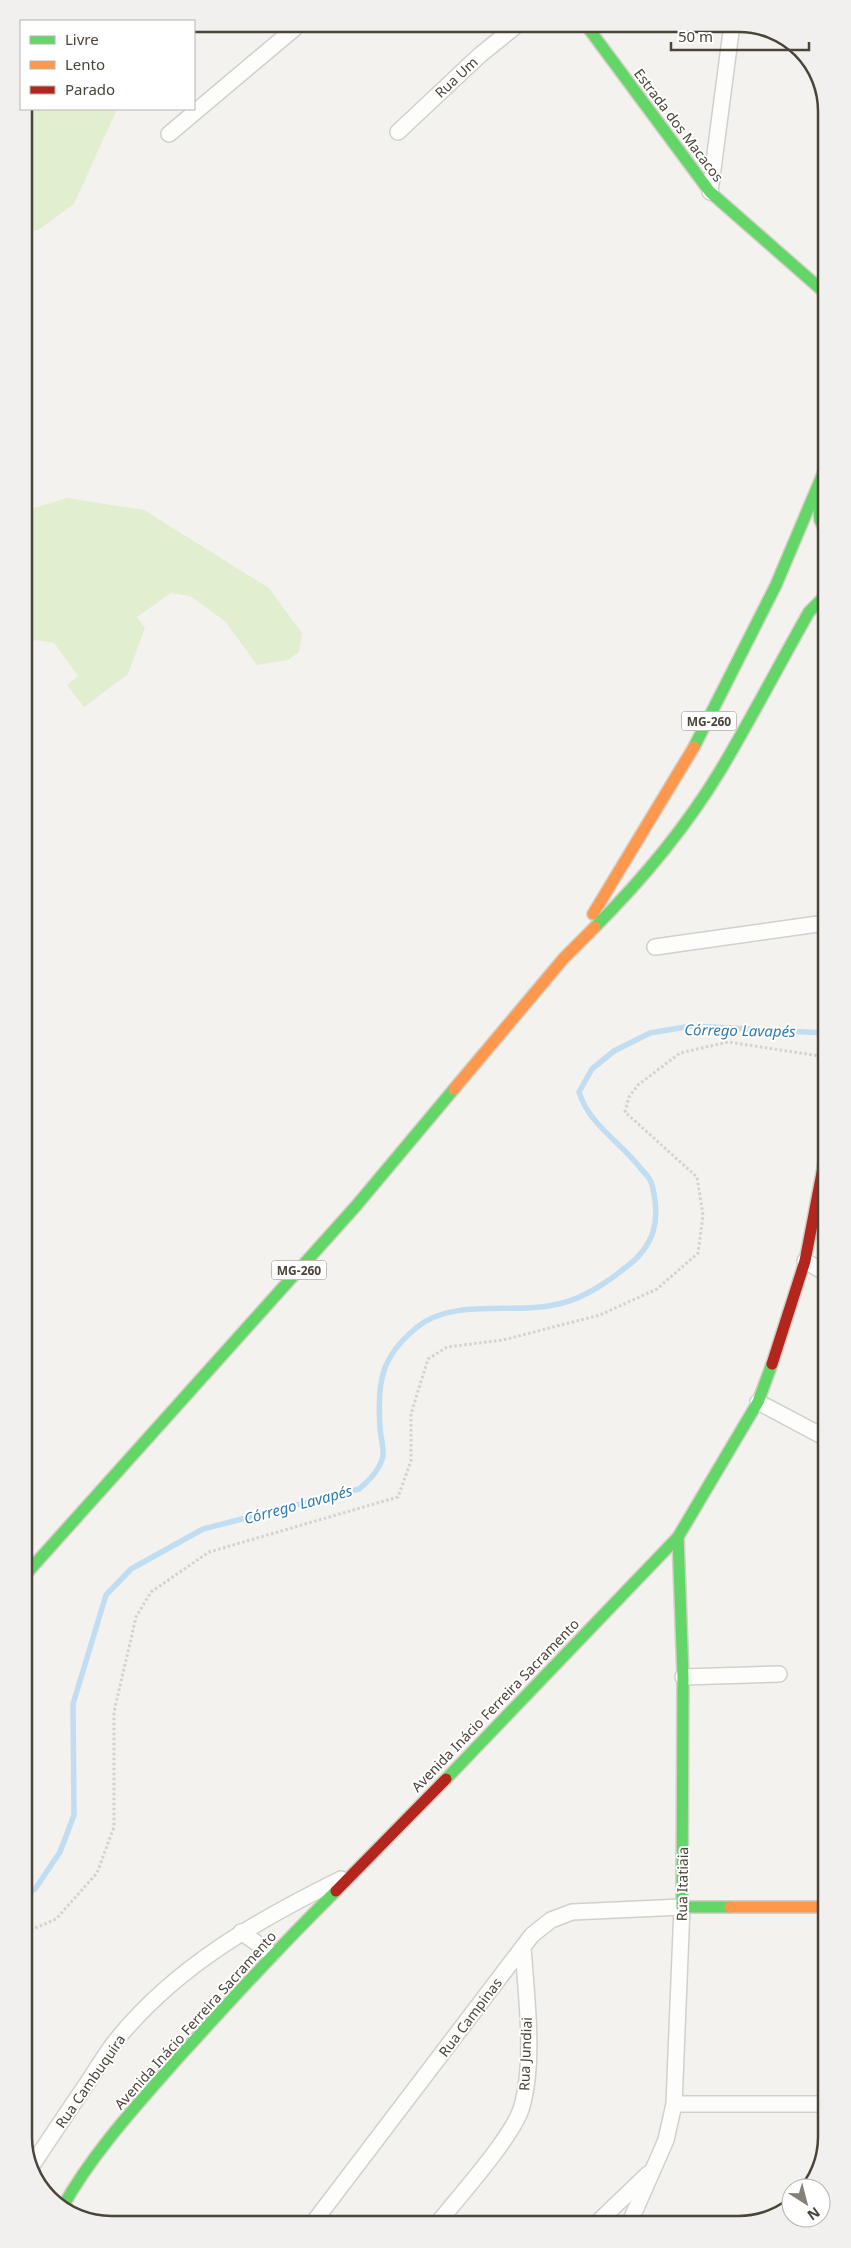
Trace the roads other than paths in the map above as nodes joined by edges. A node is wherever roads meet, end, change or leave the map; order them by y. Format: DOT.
graph roads {
  1 [pos="290,32"];
  2 [pos="508,33"];
  3 [pos="591,33"];
  4 [pos="731,33"];
  5 [pos="398,132"];
  6 [pos="169,134"];
  7 [pos="710,192"];
  8 [pos="818,287"];
  9 [pos="817,490"];
  10 [pos="818,500"];
  11 [pos="818,603"];
  12 [pos="818,924"];
  13 [pos="655,947"];
  14 [pos="564,958"];
  15 [pos="818,1194"];
  16 [pos="805,1261"];
  17 [pos="818,1268"];
  18 [pos="758,1402"];
  19 [pos="818,1434"];
  20 [pos="678,1536"];
  21 [pos="32,1567"];
  22 [pos="778,1674"];
  23 [pos="682,1676"];
  24 [pos="356,1872"];
  25 [pos="682,1906"];
  26 [pos="818,1906"];
  27 [pos="241,1932"];
  28 [pos="523,1946"];
  29 [pos="272,1954"];
  30 [pos="674,2104"];
  31 [pos="818,2104"];
  32 [pos="36,2160"];
  33 [pos="654,2168"];
  34 [pos="66,2201"];
  35 [pos="319,2215"];
  36 [pos="444,2216"];
  37 [pos="604,2216"];
  38 [pos="633,2216"];
  1 -- 6 [label="street"];
  2 -- 5 [label="street, Rua Um"];
  3 -- 7 [label="main road, Estrada dos Macacos"];
  4 -- 7 [label="street"];
  7 -- 8 [label="main road, Estrada dos Macacos"];
  9 -- 10 [label="main road"];
  9 -- 14 [label="main road, MG-260"];
  11 -- 14 [label="main road, MG-260"];
  12 -- 13 [label="street"];
  14 -- 21 [label="main road, MG-260"];
  15 -- 16 [label="main road, Avenida Inácio Ferreira Sacramento"];
  16 -- 17 [label="street"];
  16 -- 18 [label="main road, Avenida Inácio Ferreira Sacramento"];
  18 -- 19 [label="street"];
  18 -- 20 [label="main road, Avenida Inácio Ferreira Sacramento"];
  20 -- 23 [label="main road, Rua Itatiaia"];
  20 -- 24 [label="main road, Avenida Inácio Ferreira Sacramento"];
  22 -- 23 [label="street"];
  23 -- 25 [label="main road, Rua Itatiaia"];
  24 -- 27 [label="street, Rua Cambuquira"];
  24 -- 29 [label="main road, Avenida Inácio Ferreira Sacramento"];
  25 -- 26 [label="main road"];
  25 -- 28 [label="street, Rua Campinas"];
  25 -- 30 [label="street, Rua Itatiaia"];
  27 -- 29 [label="street"];
  27 -- 32 [label="street, Rua Cambuquira"];
  28 -- 35 [label="street, Rua Campinas"];
  28 -- 36 [label="street, Rua Jundiai"];
  29 -- 34 [label="main road, Avenida Inácio Ferreira Sacramento"];
  30 -- 31 [label="street"];
  30 -- 33 [label="street, Rua Itatiaia"];
  33 -- 37 [label="street"];
  33 -- 38 [label="street, Rua Itatiaia"];
}
